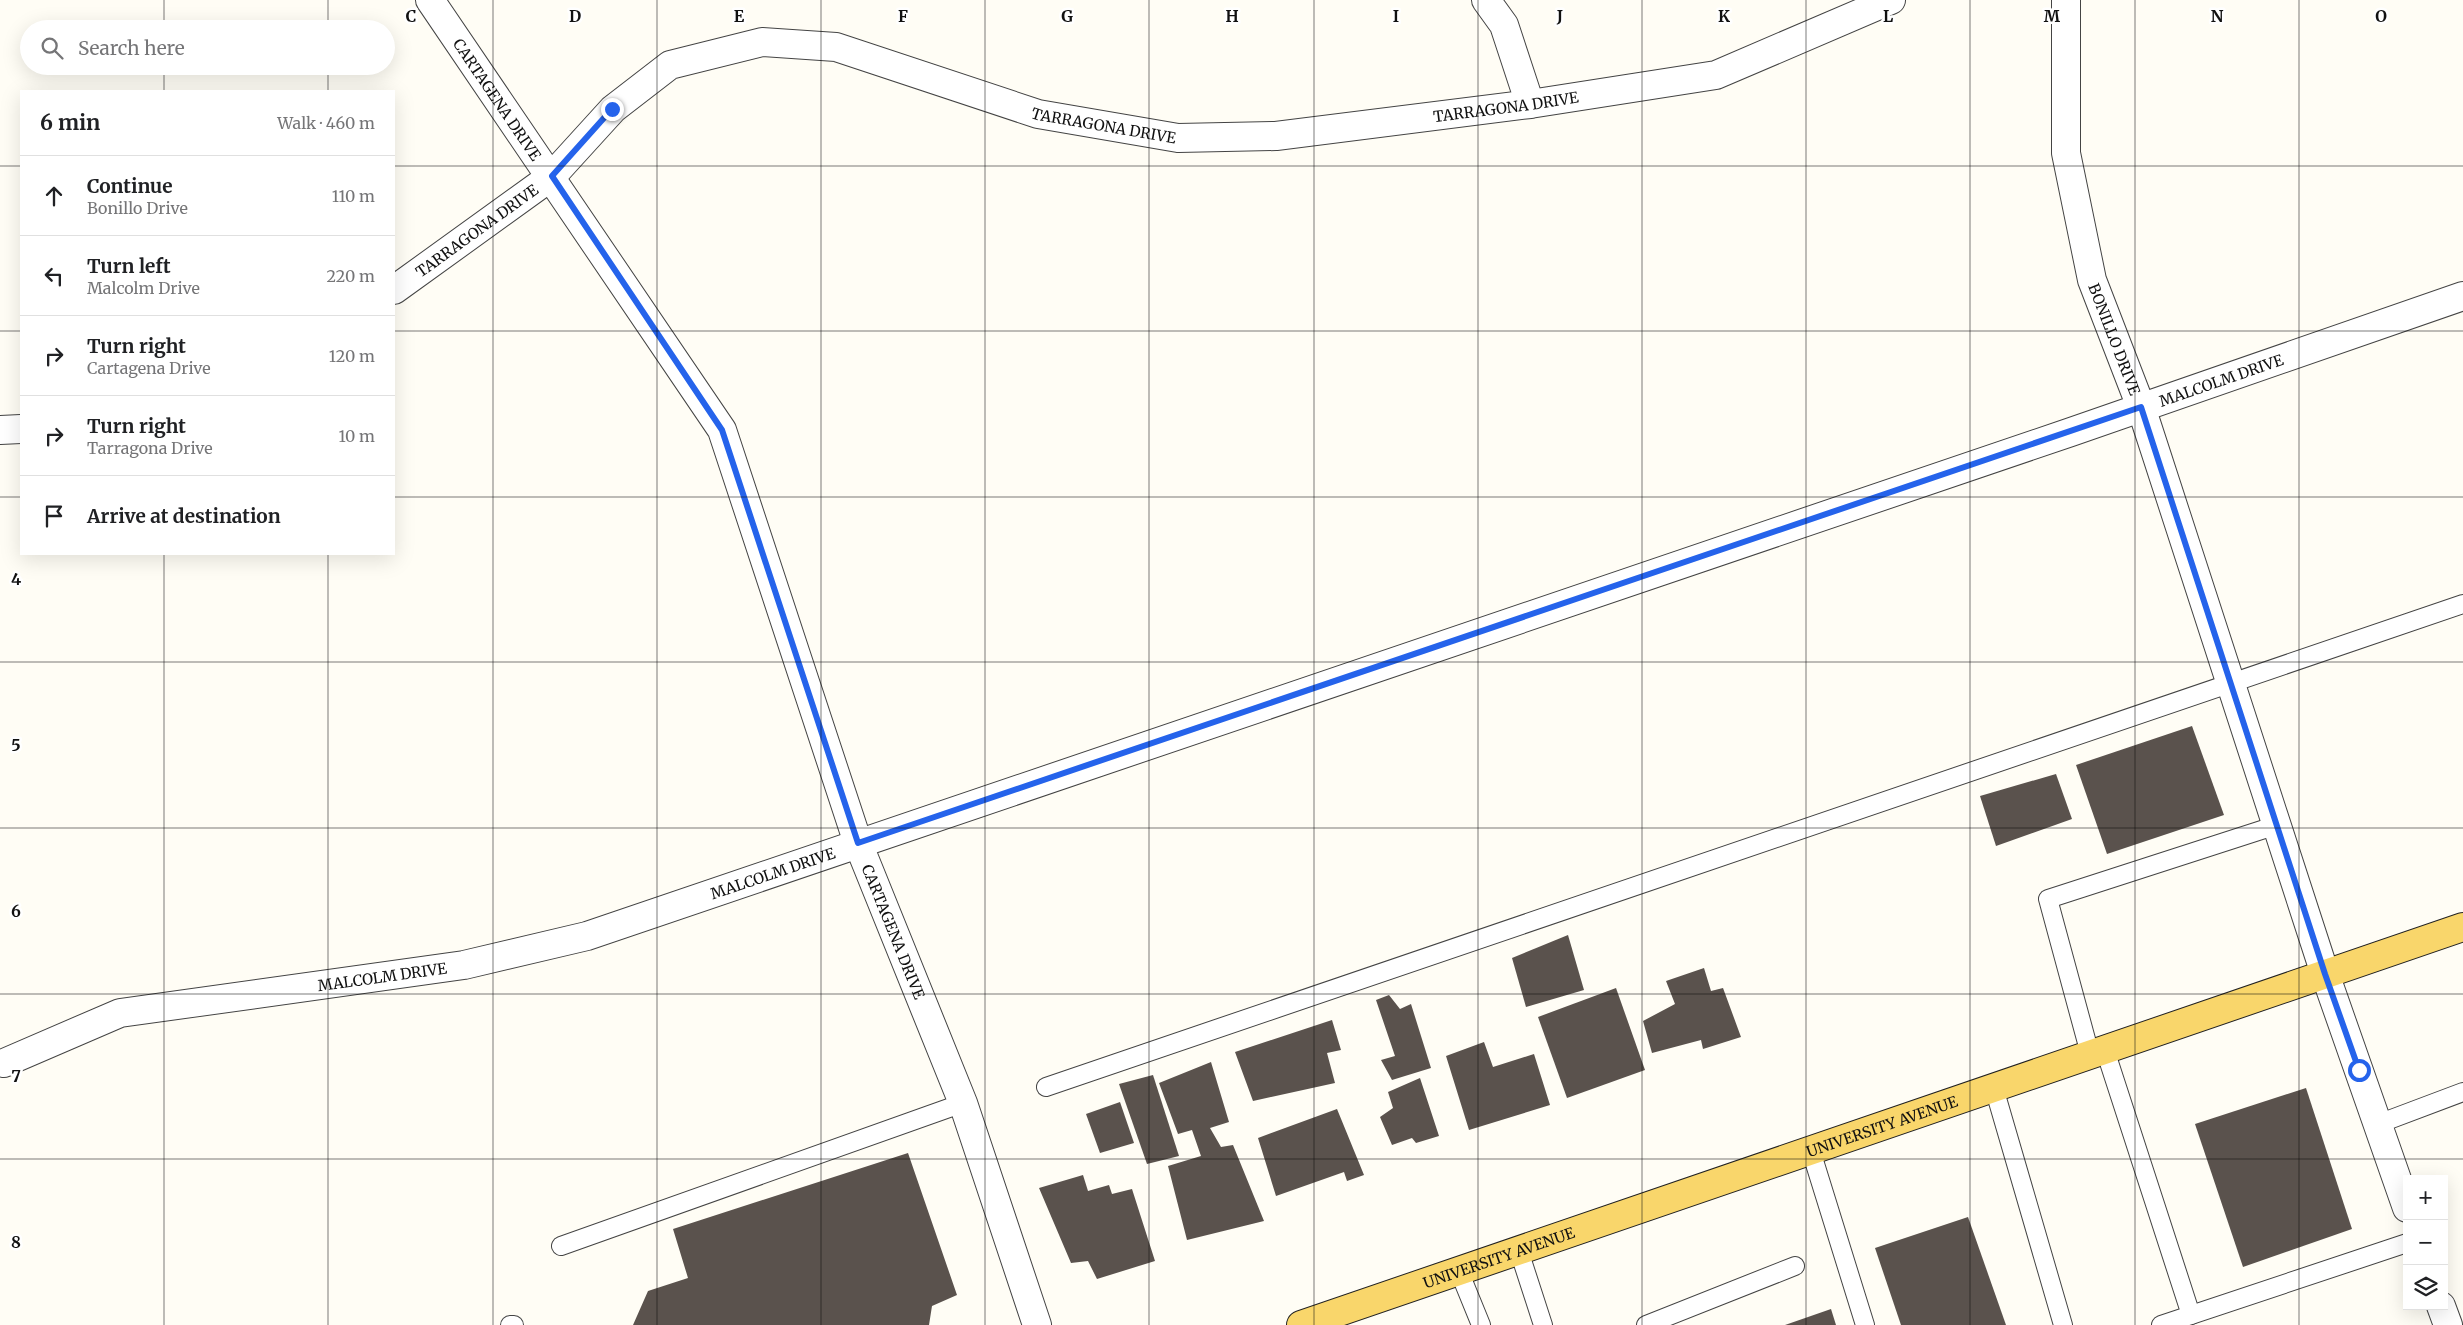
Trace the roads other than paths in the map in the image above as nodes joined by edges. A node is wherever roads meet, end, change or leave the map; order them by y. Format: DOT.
graph roads {
  1 [pos="430,0"];
  2 [pos="1486,0"];
  3 [pos="1891,0"];
  4 [pos="2066,0"];
  5 [pos="1530,104"];
  6 [pos="552,176"];
  7 [pos="395,289"];
  8 [pos="2463,296"];
  9 [pos="2141,407"];
  10 [pos="20,429"];
  11 [pos="0,430"];
  12 [pos="2463,604"];
  13 [pos="2231,684"];
  14 [pos="2277,825"];
  15 [pos="858,843"];
  16 [pos="2463,927"];
  17 [pos="2325,974"];
  18 [pos="2098,1052"];
  19 [pos="2,1061"];
  20 [pos="1046,1087"];
  21 [pos="1994,1088"];
  22 [pos="2463,1092"];
  23 [pos="962,1103"];
  24 [pos="2378,1124"];
  25 [pos="1811,1151"];
  26 [pos="2403,1196"];
  27 [pos="2403,1244"];
  28 [pos="562,1246"];
  29 [pos="1519,1250"];
  30 [pos="1795,1266"];
  31 [pos="1460,1271"];
  32 [pos="2442,1310"];
  33 [pos="2191,1315"];
  34 [pos="1328,1321"];
  35 [pos="1036,1325"];
  36 [pos="1301,1325"];
  37 [pos="1481,1325"];
  38 [pos="1543,1325"];
  39 [pos="1646,1325"];
  40 [pos="1865,1325"];
  41 [pos="2062,1325"];
  42 [pos="2161,1325"];
  43 [pos="2448,1325"];
  1 -- 6 [label="street, CARTAGENA DRIVE"];
  2 -- 5 [label="street"];
  3 -- 5 [label="street, TARRAGONA DRIVE"];
  4 -- 9 [label="street, BONILLO DRIVE"];
  5 -- 6 [label="street, TARRAGONA DRIVE"];
  6 -- 7 [label="street, TARRAGONA DRIVE"];
  6 -- 15 [label="street, CARTAGENA DRIVE"];
  8 -- 9 [label="street, MALCOLM DRIVE"];
  9 -- 13 [label="street, BONILLO DRIVE"];
  9 -- 15 [label="street, MALCOLM DRIVE"];
  10 -- 11 [label="street"];
  12 -- 13 [label="lane"];
  13 -- 14 [label="street, BONILLO DRIVE"];
  13 -- 20 [label="lane"];
  14 -- 17 [label="street, BONILLO DRIVE"];
  14 -- 18 [label="lane"];
  15 -- 19 [label="street, MALCOLM DRIVE"];
  15 -- 23 [label="street, CARTAGENA DRIVE"];
  16 -- 17 [label="main road, UNIVERSITY AVENUE"];
  17 -- 18 [label="main road, UNIVERSITY AVENUE"];
  17 -- 24 [label="street, BONILLO DRIVE"];
  18 -- 21 [label="main road, UNIVERSITY AVENUE"];
  18 -- 33 [label="lane"];
  21 -- 25 [label="main road, UNIVERSITY AVENUE"];
  21 -- 41 [label="lane"];
  22 -- 24 [label="lane"];
  23 -- 28 [label="lane"];
  23 -- 35 [label="street, CARTAGENA DRIVE"];
  24 -- 26 [label="street, BONILLO DRIVE"];
  25 -- 29 [label="main road, UNIVERSITY AVENUE"];
  25 -- 40 [label="lane"];
  27 -- 33 [label="lane"];
  29 -- 31 [label="main road, UNIVERSITY AVENUE"];
  29 -- 38 [label="lane"];
  30 -- 39 [label="lane"];
  31 -- 34 [label="main road, UNIVERSITY AVENUE"];
  31 -- 37 [label="lane"];
  32 -- 43 [label="street"];
  33 -- 42 [label="lane"];
  34 -- 36 [label="main road, UNIVERSITY AVENUE"];
}
